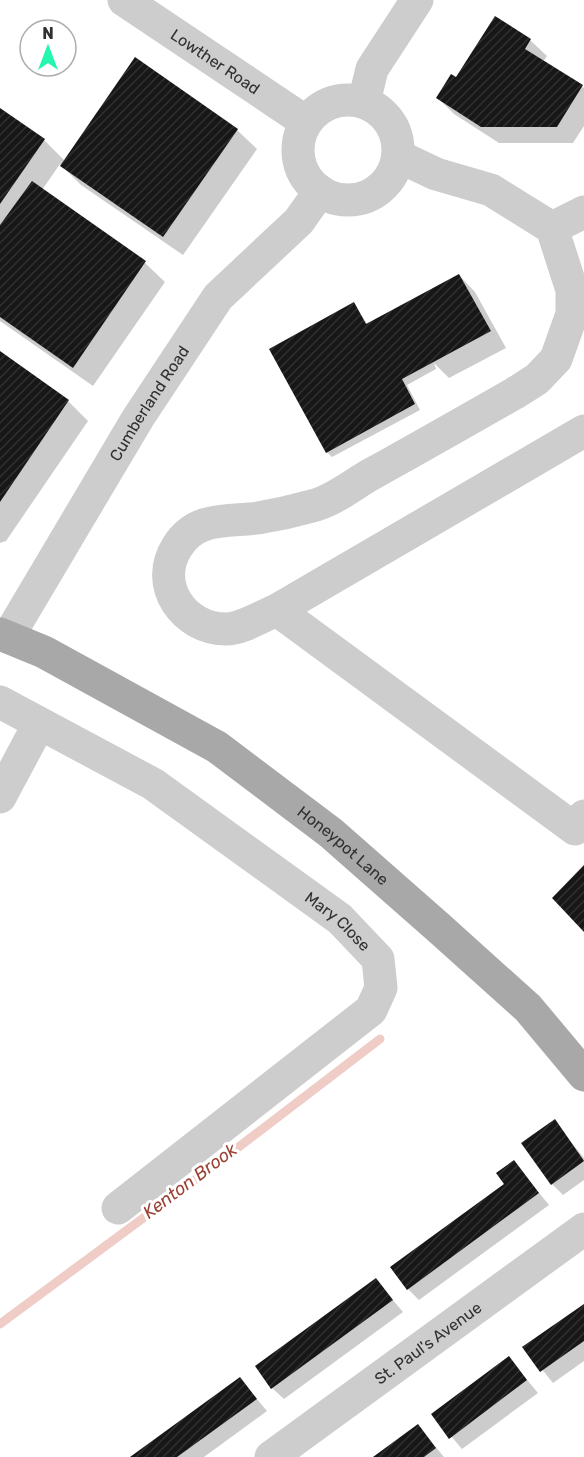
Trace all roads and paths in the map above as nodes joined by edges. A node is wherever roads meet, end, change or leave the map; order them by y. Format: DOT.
graph roads {
  1 [pos="124,0"];
  2 [pos="417,0"];
  3 [pos="364,102"];
  4 [pos="306,122"];
  5 [pos="398,156"];
  6 [pos="320,191"];
  7 [pos="584,212"];
  8 [pos="552,228"];
  9 [pos="578,315"];
  10 [pos="584,431"];
  11 [pos="277,610"];
  12 [pos="4,635"];
  13 [pos="0,702"];
  14 [pos="39,724"];
  15 [pos="0,797"];
  16 [pos="584,816"];
  17 [pos="584,1075"];
  18 [pos="118,1208"];
  19 [pos="584,1229"];
  20 [pos="271,1457"];
  1 -- 4 [label="street, Lowther Road"];
  2 -- 3 [label="street"];
  3 -- 4 [label="street"];
  3 -- 5 [label="street"];
  4 -- 6 [label="street"];
  5 -- 6 [label="street"];
  5 -- 8 [label="street"];
  6 -- 12 [label="street, Cumberland Road"];
  7 -- 8 [label="street"];
  8 -- 9 [label="street"];
  9 -- 11 [label="street"];
  10 -- 11 [label="street"];
  11 -- 16 [label="street"];
  12 -- 17 [label="main road, Honeypot Lane"];
  13 -- 14 [label="street, Mary Close"];
  14 -- 15 [label="street"];
  14 -- 18 [label="street, Mary Close"];
  19 -- 20 [label="street, St. Paul's Avenue"];
}
